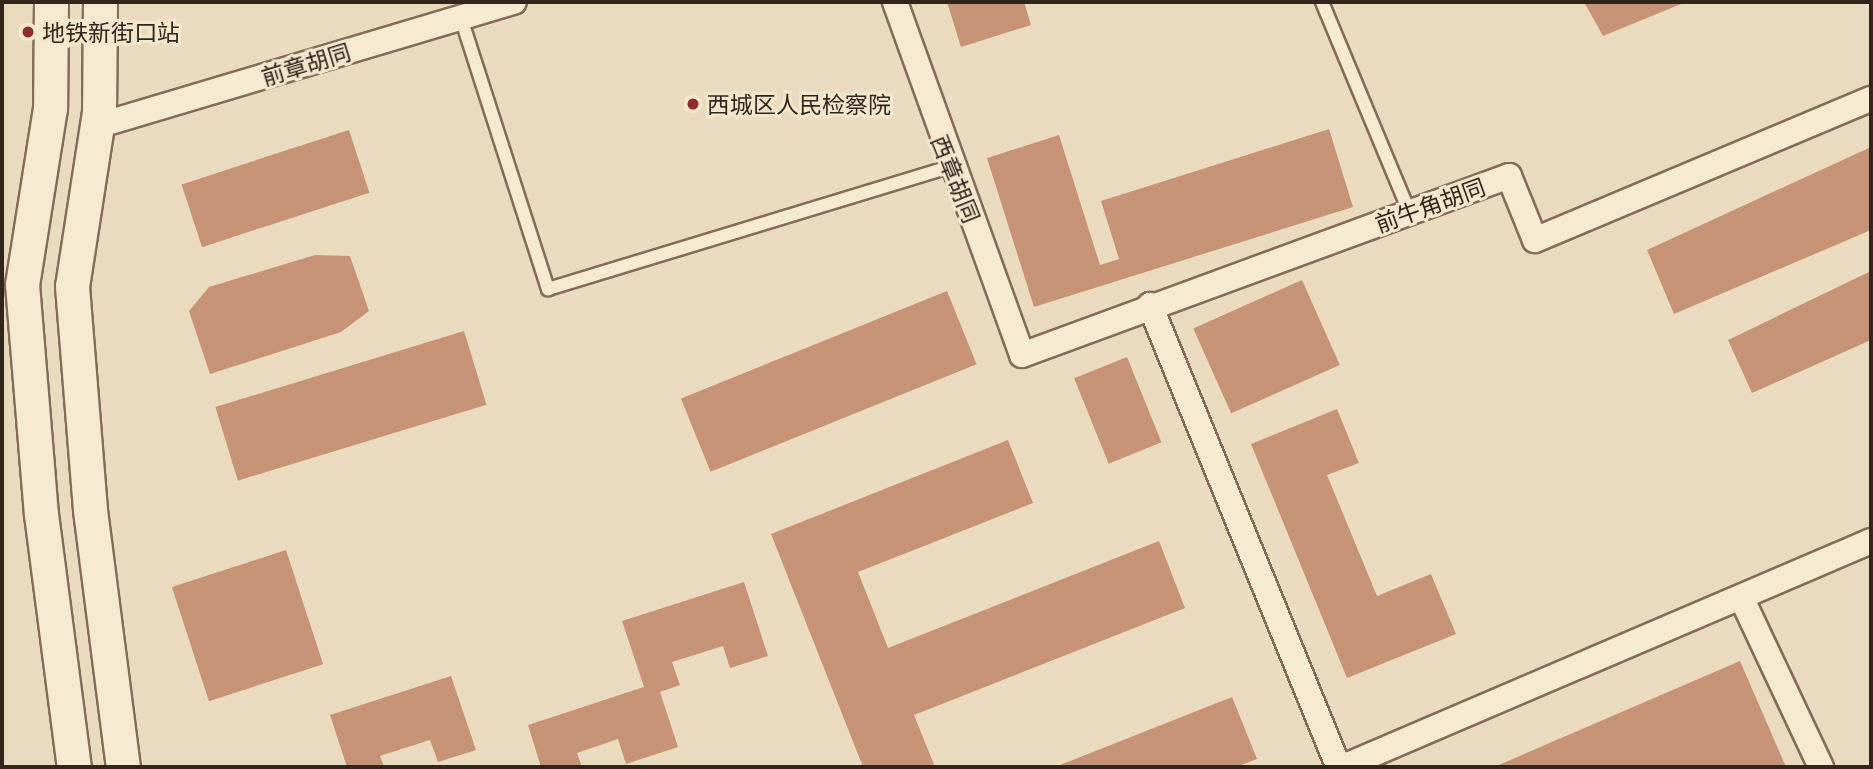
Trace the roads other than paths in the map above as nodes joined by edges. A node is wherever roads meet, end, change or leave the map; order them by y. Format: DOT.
graph roads {
  1 [pos="51,2"];
  2 [pos="100,2"];
  3 [pos="514,2"];
  4 [pos="895,2"];
  5 [pos="1321,2"];
  6 [pos="461,18"];
  7 [pos="1871,99"];
  8 [pos="97,126"];
  9 [pos="952,166"];
  10 [pos="1410,213"];
  11 [pos="1150,305"];
  12 [pos="1022,355"];
  13 [pos="1871,541"];
  14 [pos="1742,599"];
  15 [pos="74,767"];
  16 [pos="123,767"];
  17 [pos="1341,767"];
  18 [pos="1821,767"];
  1 -- 15 [label="street"];
  2 -- 8 [label="street"];
  3 -- 6 [label="street, 前章胡同"];
  4 -- 9 [label="street, 西章胡同"];
  5 -- 10 [label="lane"];
  6 -- 8 [label="street, 前章胡同"];
  6 -- 9 [label="lane"];
  7 -- 10 [label="street, 前牛角胡同"];
  8 -- 16 [label="street"];
  9 -- 12 [label="street, 西章胡同"];
  10 -- 11 [label="street, 前牛角胡同"];
  11 -- 12 [label="street, 前牛角胡同"];
  11 -- 17 [label="street"];
  13 -- 14 [label="street"];
  14 -- 17 [label="street"];
  14 -- 18 [label="street"];
}
